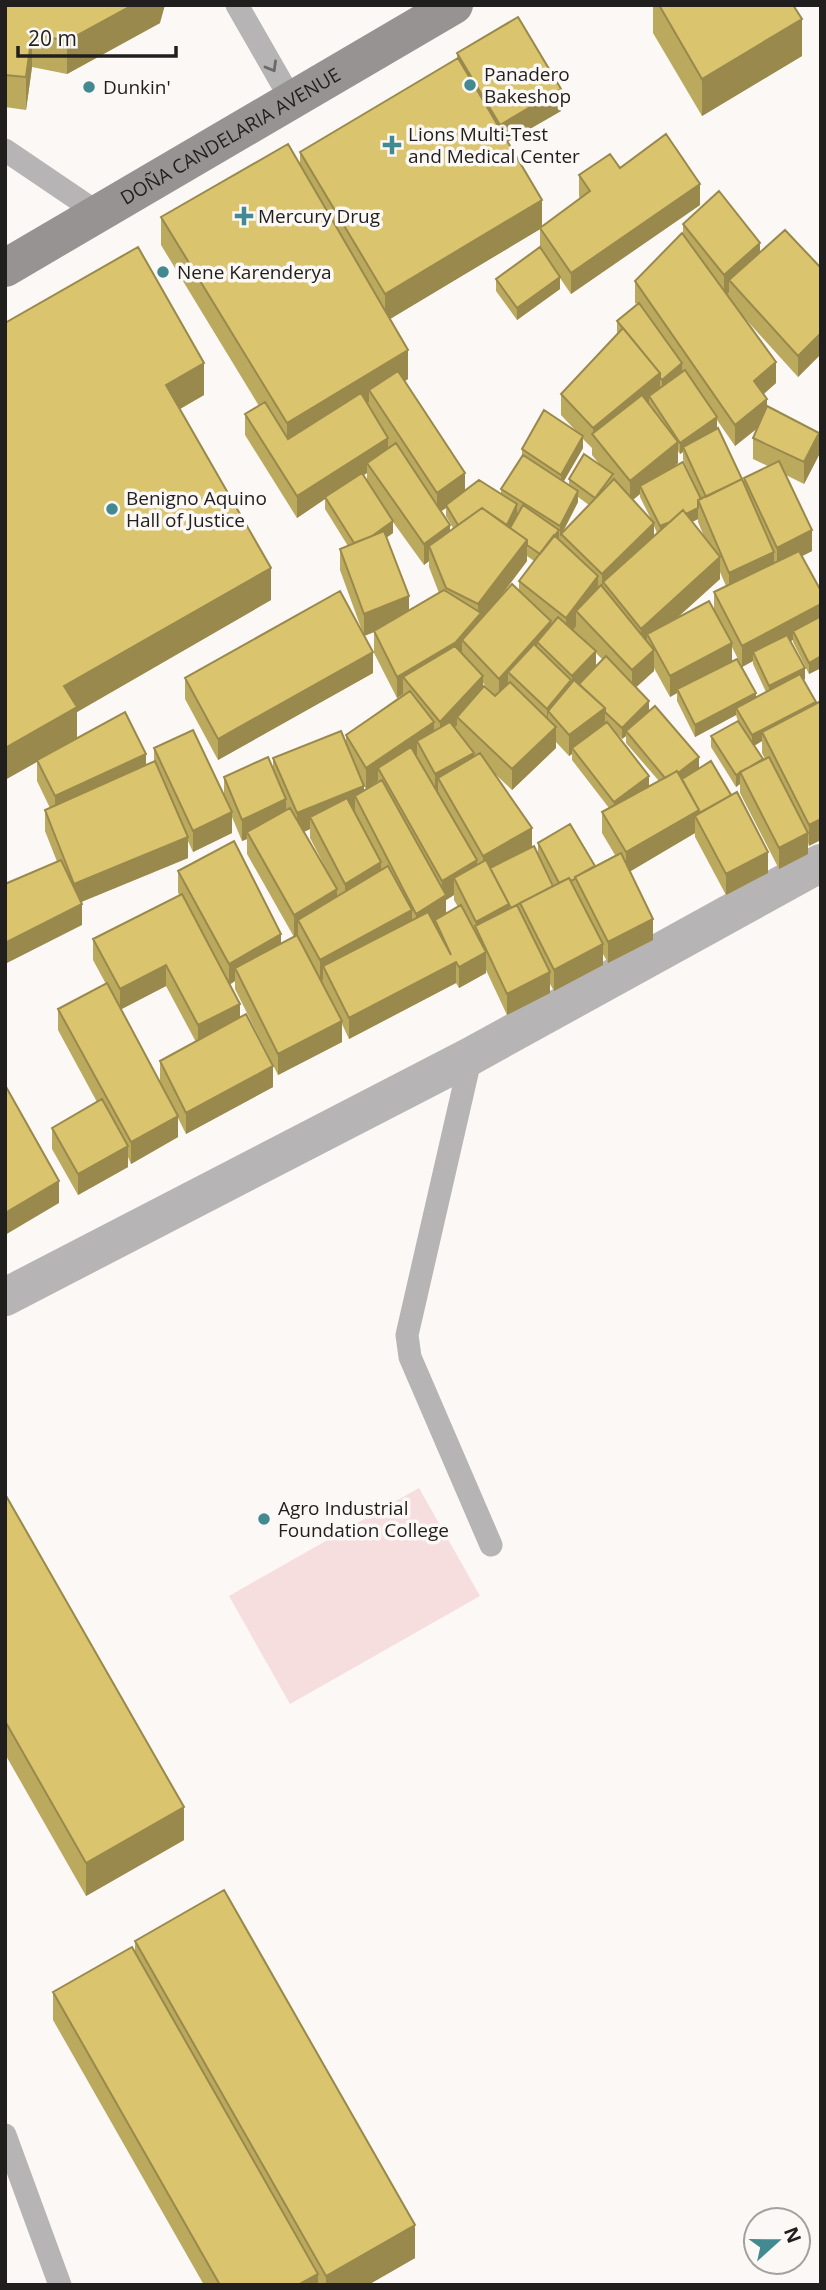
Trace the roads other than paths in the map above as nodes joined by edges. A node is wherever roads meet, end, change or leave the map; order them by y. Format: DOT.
graph roads {
  1 [pos="237,5"];
  2 [pos="454,5"];
  3 [pos="292,100"];
  4 [pos="5,150"];
  5 [pos="98,213"];
  6 [pos="5,268"];
  7 [pos="821,863"];
  8 [pos="471,1056"];
  9 [pos="5,1297"];
  10 [pos="491,1545"];
  11 [pos="5,2135"];
  12 [pos="60,2285"];
  1 -- 3 [label="lane, one-way"];
  2 -- 3 [label="street, DOÑA CANDELARIA AVENUE"];
  3 -- 5 [label="street, DOÑA CANDELARIA AVENUE"];
  4 -- 5 [label="lane"];
  5 -- 6 [label="street, DOÑA CANDELARIA AVENUE"];
  7 -- 8 [label="street"];
  8 -- 9 [label="street"];
  8 -- 10 [label="lane"];
  11 -- 12 [label="lane"];
}
